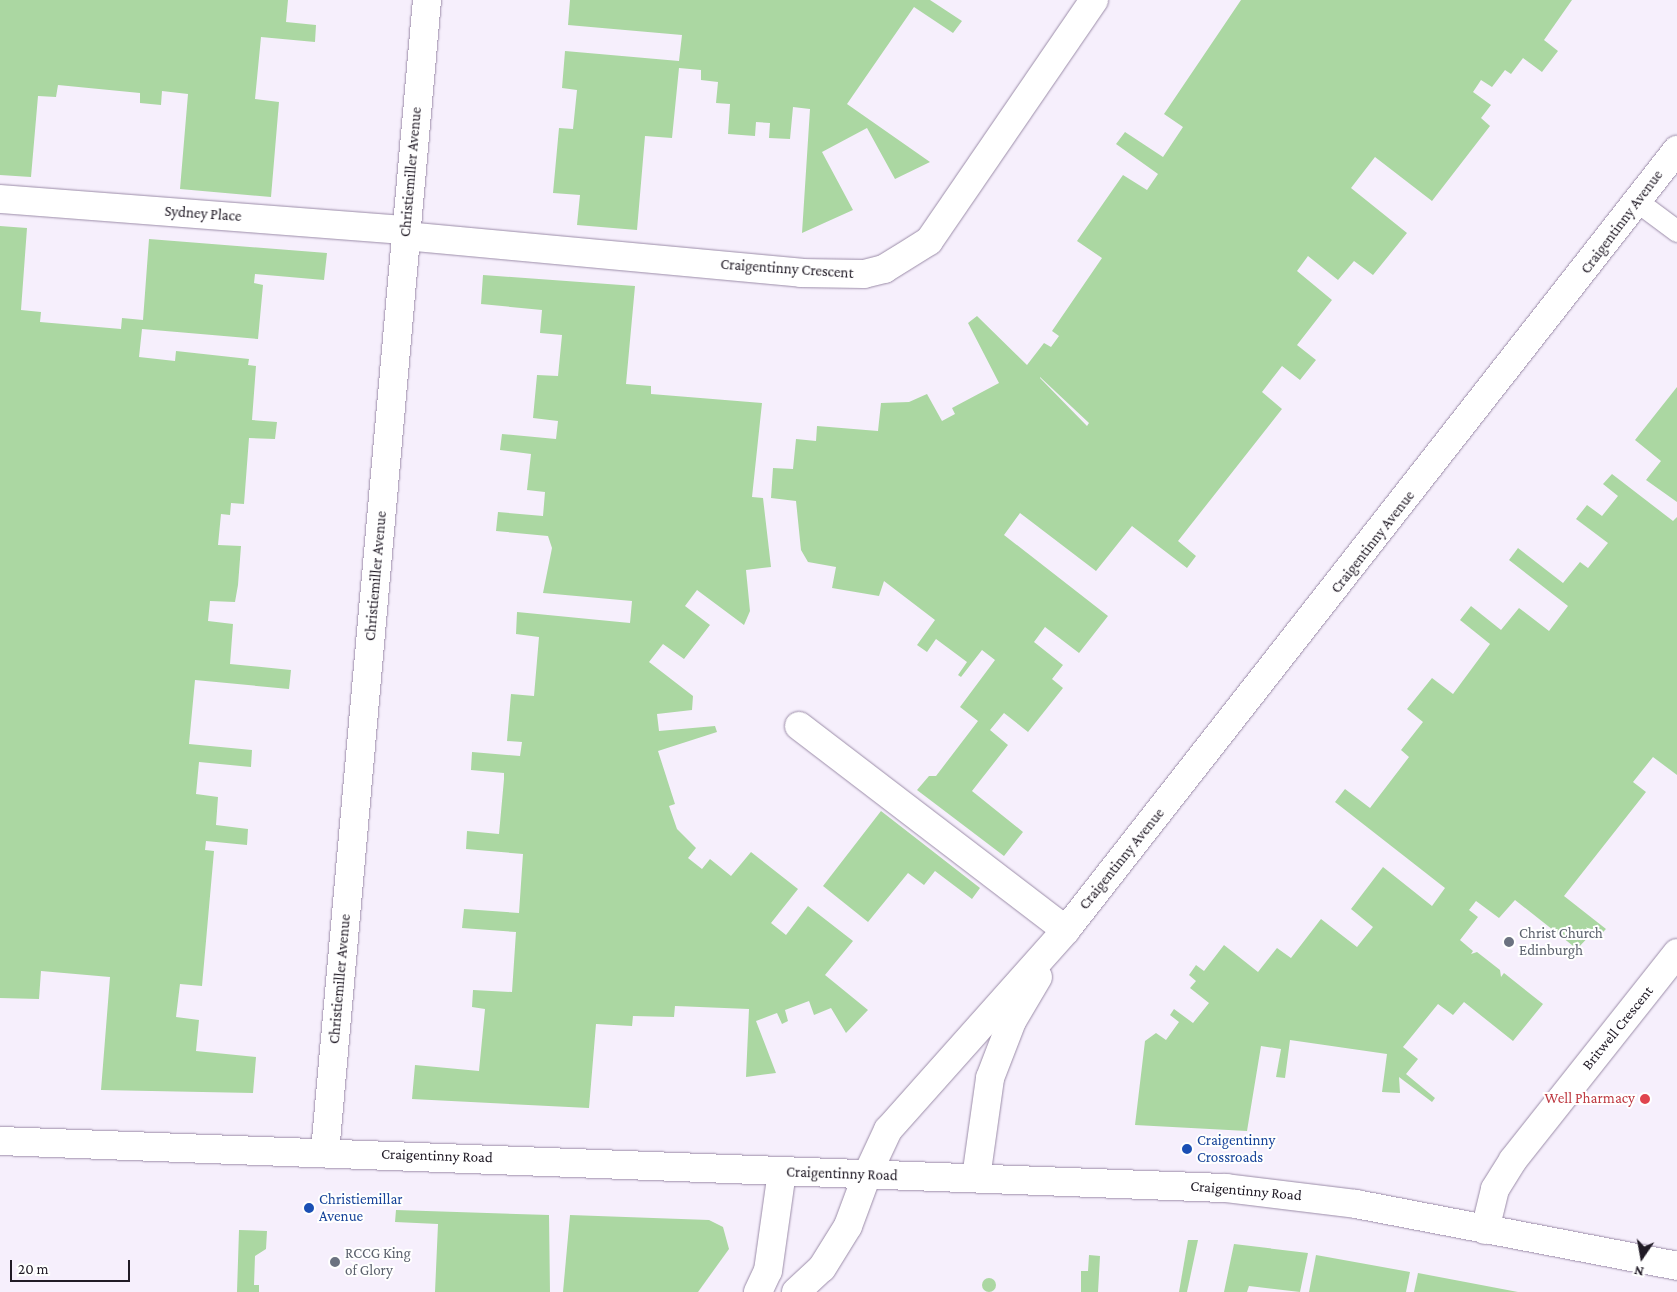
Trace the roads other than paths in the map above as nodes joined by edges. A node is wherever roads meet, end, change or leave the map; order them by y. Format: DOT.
graph roads {
  1 [pos="426,0"];
  2 [pos="1094,0"];
  3 [pos="1677,150"];
  4 [pos="0,198"];
  5 [pos="1638,202"];
  6 [pos="1677,231"];
  7 [pos="406,233"];
  8 [pos="799,726"];
  9 [pos="1066,930"];
  10 [pos="1677,953"];
  11 [pos="0,1141"];
  12 [pos="325,1152"];
  13 [pos="782,1172"];
  14 [pos="867,1175"];
  15 [pos="976,1178"];
  16 [pos="1485,1230"];
  17 [pos="1677,1266"];
  18 [pos="758,1292"];
  19 [pos="796,1292"];
  1 -- 7 [label="street, Christiemiller Avenue"];
  2 -- 7 [label="street, Craigentinny Crescent"];
  3 -- 5 [label="street, Craigentinny Avenue"];
  4 -- 7 [label="street, Sydney Place"];
  5 -- 6 [label="lane"];
  5 -- 9 [label="street, Craigentinny Avenue"];
  7 -- 12 [label="street, Christiemiller Avenue"];
  8 -- 9 [label="street"];
  9 -- 14 [label="street, Craigentinny Avenue"];
  9 -- 15 [label="street, Craigentinny Avenue"];
  10 -- 16 [label="street, Britwell Crescent"];
  11 -- 12 [label="street, Craigentinny Road"];
  12 -- 13 [label="street, Craigentinny Road"];
  13 -- 14 [label="street, Craigentinny Road"];
  13 -- 18 [label="street"];
  14 -- 15 [label="street, Craigentinny Road"];
  14 -- 19 [label="street, Craigentinny Avenue"];
  15 -- 16 [label="street, Craigentinny Road"];
  16 -- 17 [label="street, Craigentinny Road"];
}
